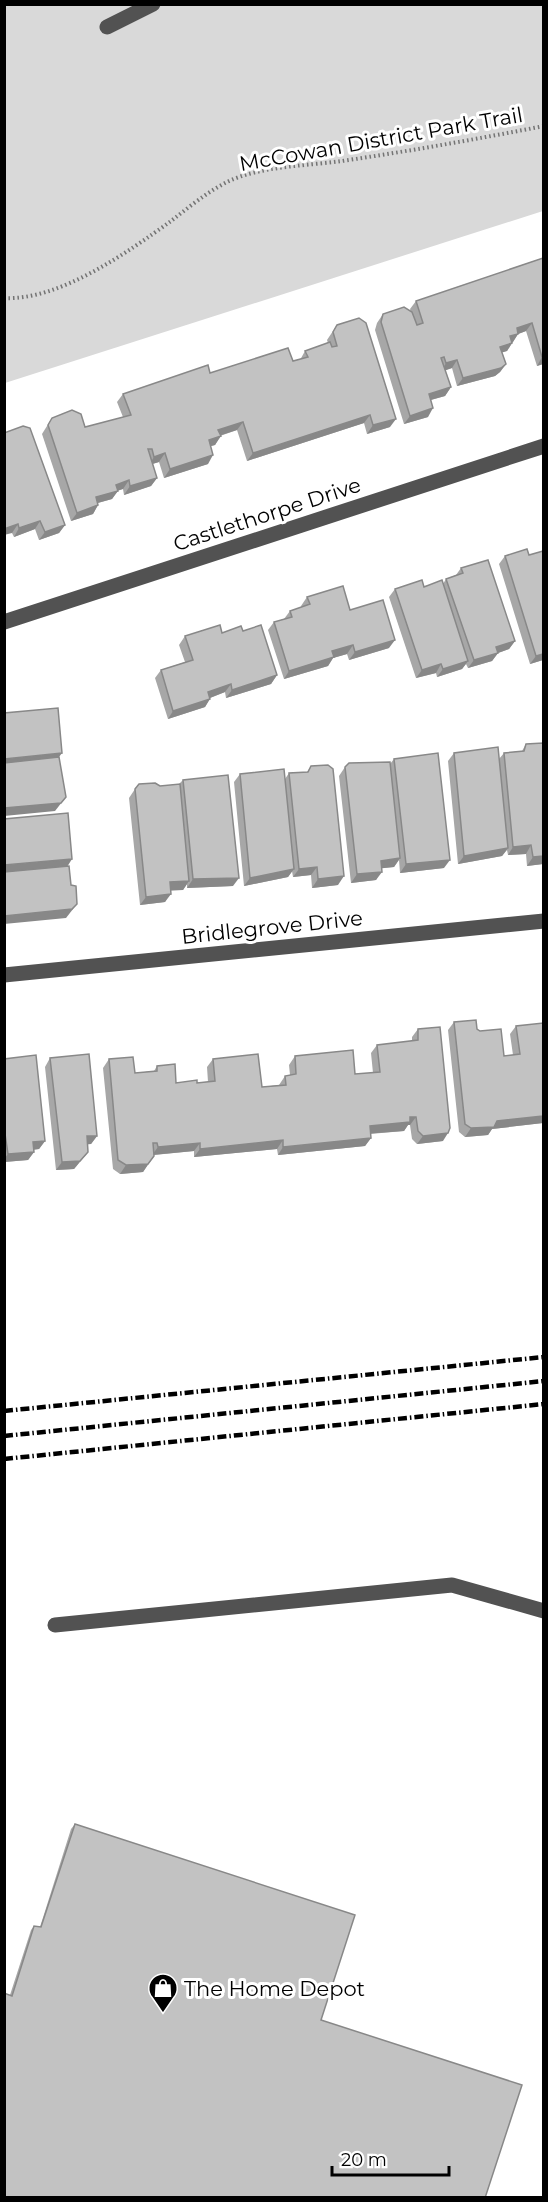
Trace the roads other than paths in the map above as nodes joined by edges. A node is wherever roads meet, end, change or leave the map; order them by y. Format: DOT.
graph roads {
  1 [pos="153,4"];
  2 [pos="107,27"];
  3 [pos="543,446"];
  4 [pos="4,622"];
  5 [pos="543,921"];
  6 [pos="4,975"];
  7 [pos="543,1611"];
  8 [pos="55,1625"];
  1 -- 2 [label="street"];
  3 -- 4 [label="street, Castlethorpe Drive"];
  5 -- 6 [label="street, Bridlegrove Drive"];
  7 -- 8 [label="street"];
}
